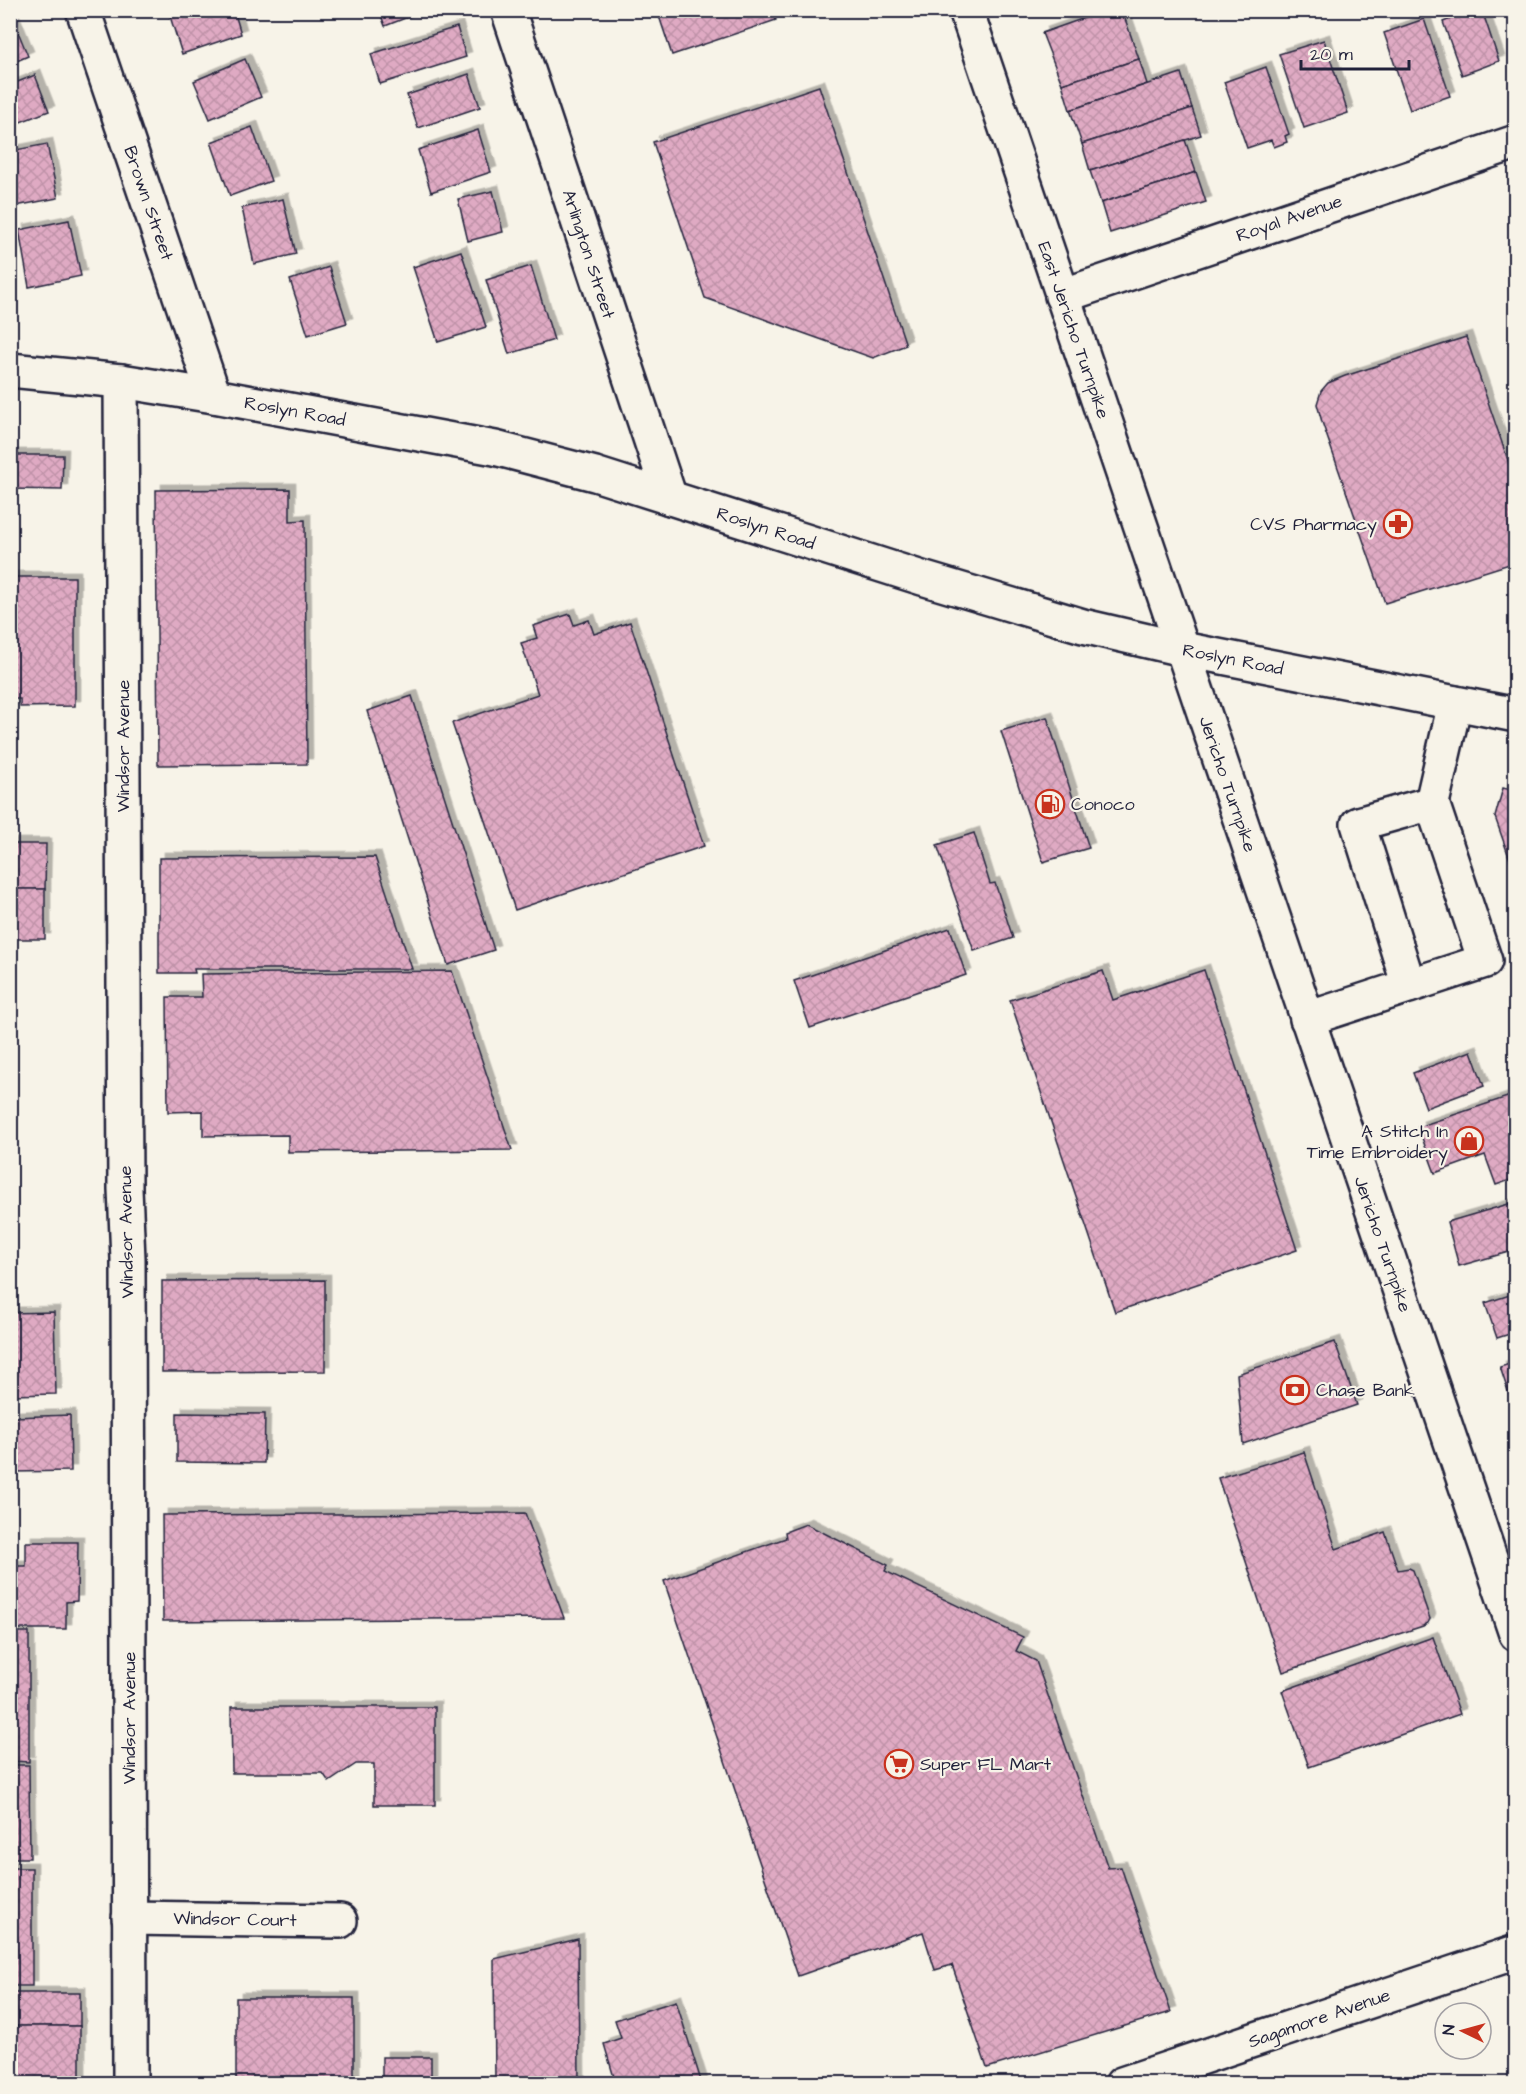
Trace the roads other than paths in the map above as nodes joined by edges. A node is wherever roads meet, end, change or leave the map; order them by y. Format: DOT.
graph roads {
  1 [pos="84,10"];
  2 [pos="508,10"];
  3 [pos="966,10"];
  4 [pos="1515,142"];
  5 [pos="1062,296"];
  6 [pos="10,370"];
  7 [pos="121,381"];
  8 [pos="214,396"];
  9 [pos="670,498"];
  10 [pos="1182,649"];
  11 [pos="1455,703"];
  12 [pos="1515,715"];
  13 [pos="1432,803"];
  14 [pos="1409,986"];
  15 [pos="1307,1019"];
  16 [pos="1515,1634"];
  17 [pos="129,1917"];
  18 [pos="340,1921"];
  19 [pos="1515,1952"];
  20 [pos="130,2084"];
  21 [pos="1122,2084"];
  1 -- 8 [label="street, Brown Street"];
  2 -- 9 [label="street, Arlington Street"];
  3 -- 5 [label="street, East Jericho Turnpike"];
  4 -- 5 [label="street, Royal Avenue"];
  5 -- 10 [label="street, East Jericho Turnpike"];
  6 -- 7 [label="street, Roslyn Road"];
  7 -- 8 [label="street, Roslyn Road"];
  7 -- 17 [label="street, Windsor Avenue"];
  8 -- 9 [label="street, Roslyn Road"];
  9 -- 10 [label="street, Roslyn Road"];
  10 -- 11 [label="street, Roslyn Road"];
  10 -- 15 [label="street, Jericho Turnpike"];
  11 -- 12 [label="street, Roslyn Road"];
  11 -- 13 [label="street"];
  13 -- 14 [label="street"];
  13 -- 14 [label="street"];
  14 -- 15 [label="street"];
  15 -- 16 [label="street, Jericho Turnpike"];
  17 -- 18 [label="street, Windsor Court"];
  17 -- 20 [label="street, Windsor Avenue"];
  19 -- 21 [label="street, Sagamore Avenue"];
}
